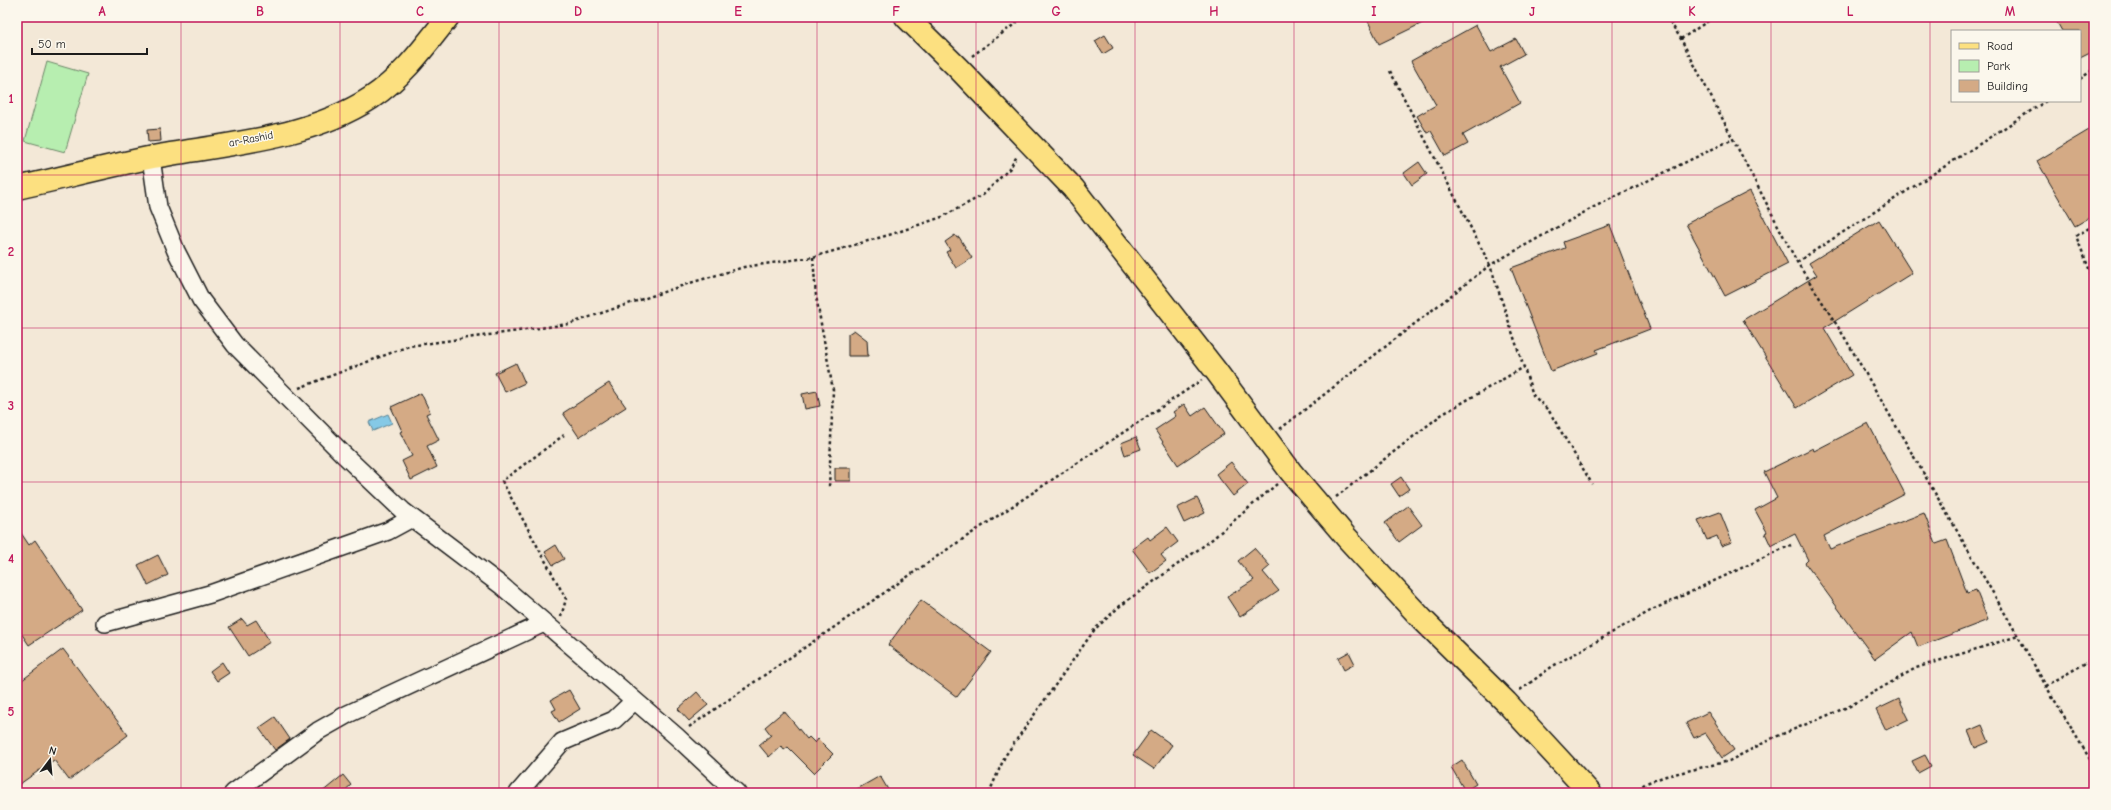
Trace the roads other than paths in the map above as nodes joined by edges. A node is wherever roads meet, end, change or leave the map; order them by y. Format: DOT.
graph roads {
  1 [pos="448,17"];
  2 [pos="906,17"];
  3 [pos="151,158"];
  4 [pos="17,188"];
  5 [pos="412,518"];
  6 [pos="105,623"];
  7 [pos="550,628"];
  8 [pos="634,701"];
  9 [pos="233,793"];
  10 [pos="518,793"];
  11 [pos="737,793"];
  12 [pos="1590,793"];
  1 -- 3 [label="main road, ar-Rashid"];
  2 -- 12 [label="main road"];
  3 -- 4 [label="main road, ar-Rashid"];
  3 -- 5 [label="street"];
  5 -- 6 [label="street"];
  5 -- 7 [label="street"];
  7 -- 8 [label="street"];
  7 -- 9 [label="street"];
  8 -- 10 [label="street"];
  8 -- 11 [label="street"];
}
